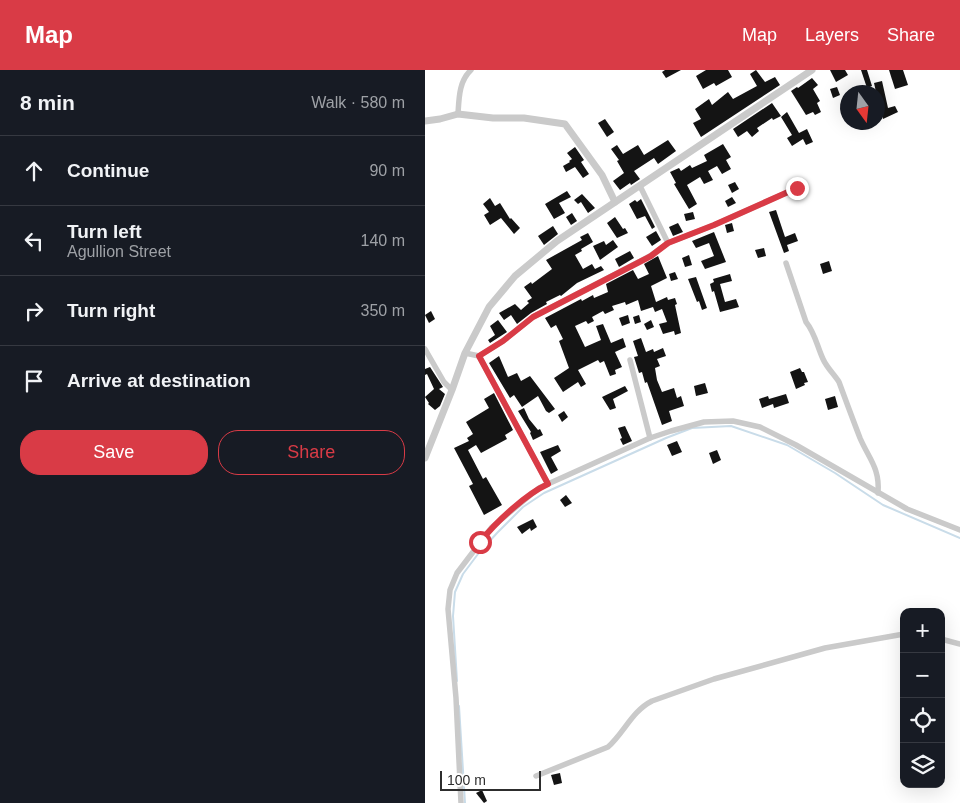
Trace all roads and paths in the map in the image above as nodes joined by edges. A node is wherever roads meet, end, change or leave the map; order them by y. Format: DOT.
graph roads {
  1 [pos="471,70"];
  2 [pos="812,70"];
  3 [pos="458,114"];
  4 [pos="425,121"];
  5 [pos="640,186"];
  6 [pos="797,188"];
  7 [pos="615,202"];
  8 [pos="668,243"];
  9 [pos="787,263"];
  10 [pos="425,349"];
  11 [pos="465,353"];
  12 [pos="479,356"];
  13 [pos="630,360"];
  14 [pos="452,390"];
  15 [pos="649,438"];
  16 [pos="425,458"];
  17 [pos="548,484"];
  18 [pos="878,492"];
  19 [pos="960,530"];
  20 [pos="900,635"];
  21 [pos="945,640"];
  22 [pos="960,644"];
  23 [pos="536,776"];
  24 [pos="461,803"];
  1 -- 3 [label="street"];
  2 -- 5 [label="street"];
  3 -- 4 [label="street"];
  3 -- 7 [label="street"];
  5 -- 7 [label="street"];
  5 -- 8 [label="street"];
  6 -- 8 [label="street"];
  7 -- 11 [label="street"];
  8 -- 12 [label="street"];
  9 -- 18 [label="street"];
  10 -- 14 [label="street"];
  11 -- 12 [label="street"];
  11 -- 14 [label="street"];
  12 -- 17 [label="street"];
  13 -- 15 [label="street"];
  14 -- 16 [label="street"];
  15 -- 17 [label="street"];
  15 -- 18 [label="street"];
  17 -- 24 [label="street"];
  18 -- 19 [label="street"];
  20 -- 23 [label="street"];
  21 -- 22 [label="street"];
}
